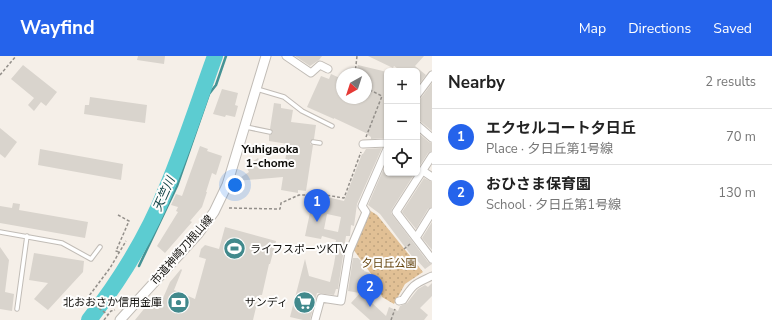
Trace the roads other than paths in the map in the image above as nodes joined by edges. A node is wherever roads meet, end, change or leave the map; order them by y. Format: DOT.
graph roads {
  1 [pos="266,56"];
  2 [pos="286,56"];
  3 [pos="325,58"];
  4 [pos="320,65"];
  5 [pos="328,70"];
  6 [pos="432,75"];
  7 [pos="256,88"];
  8 [pos="420,89"];
  9 [pos="245,126"];
  10 [pos="332,126"];
  11 [pos="420,128"];
  12 [pos="270,132"];
  13 [pos="432,138"];
  14 [pos="313,142"];
  15 [pos="320,143"];
  16 [pos="384,143"];
  17 [pos="363,144"];
  18 [pos="384,156"];
  19 [pos="432,156"];
  20 [pos="423,171"];
  21 [pos="432,177"];
  22 [pos="432,212"];
  23 [pos="0,232"];
  24 [pos="27,236"];
  25 [pos="416,238"];
  26 [pos="100,247"];
  27 [pos="432,259"];
  28 [pos="432,276"];
  29 [pos="400,301"];
  30 [pos="17,309"];
  31 [pos="120,320"];
  32 [pos="315,320"];
  1 -- 7 [label="street, 市道神崎刀根山線"];
  2 -- 4 [label="street"];
  3 -- 4 [label="street"];
  4 -- 5 [label="street"];
  6 -- 8 [label="street"];
  7 -- 9 [label="street, 市道神崎刀根山線"];
  7 -- 10 [label="lane"];
  9 -- 12 [label="lane"];
  9 -- 31 [label="street, 市道神崎刀根山線"];
  11 -- 13 [label="street"];
  14 -- 15 [label="lane"];
  16 -- 17 [label="street"];
  18 -- 32 [label="street"];
  19 -- 20 [label="street"];
  20 -- 21 [label="street"];
  20 -- 25 [label="street"];
  22 -- 25 [label="street"];
  23 -- 24 [label="lane"];
  24 -- 26 [label="lane"];
  24 -- 30 [label="lane"];
  25 -- 27 [label="street"];
  28 -- 29 [label="street"];
}
